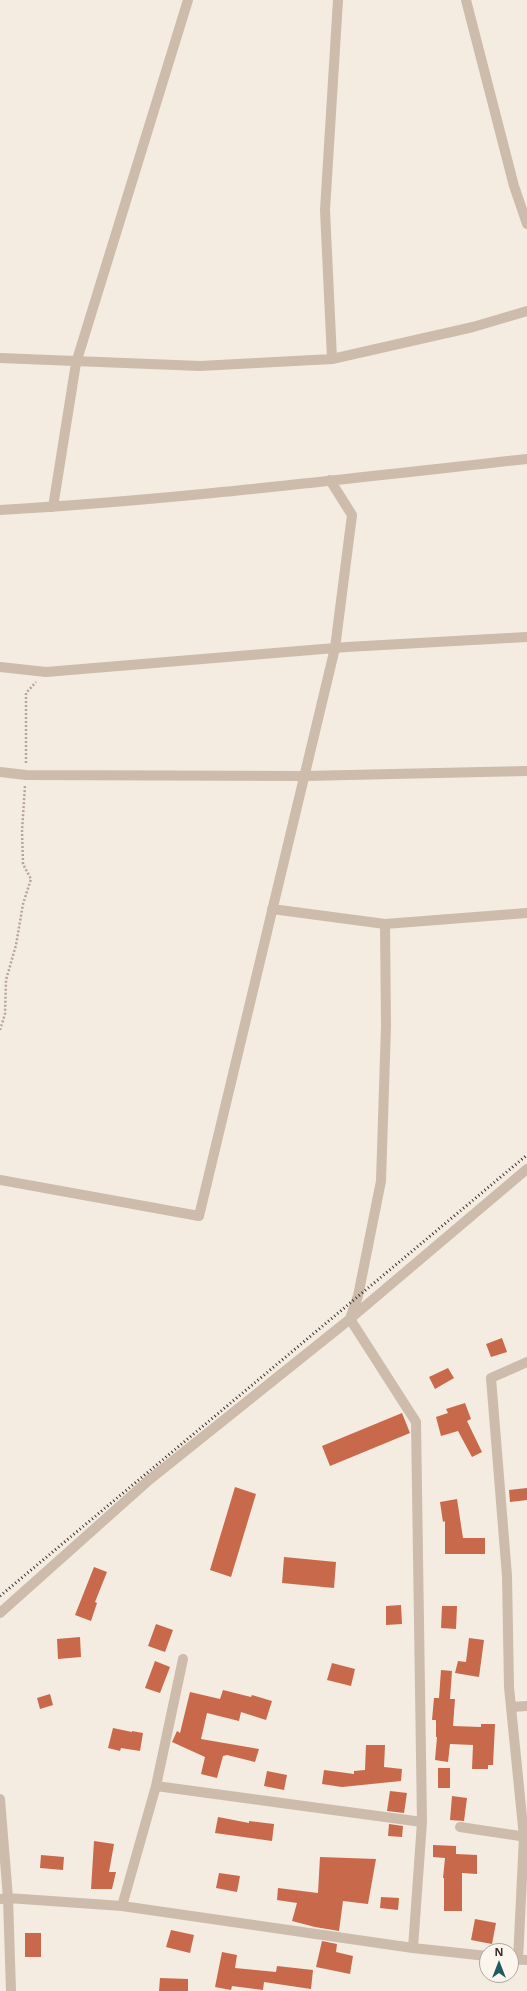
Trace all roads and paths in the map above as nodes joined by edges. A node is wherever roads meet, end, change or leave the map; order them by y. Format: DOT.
graph roads {
  1 [pos="188,0"];
  2 [pos="338,0"];
  3 [pos="466,0"];
  4 [pos="527,224"];
  5 [pos="527,311"];
  6 [pos="0,358"];
  7 [pos="332,359"];
  8 [pos="76,363"];
  9 [pos="527,459"];
  10 [pos="330,480"];
  11 [pos="54,507"];
  12 [pos="0,510"];
  13 [pos="527,637"];
  14 [pos="335,648"];
  15 [pos="0,667"];
  16 [pos="46,672"];
  17 [pos="527,771"];
  18 [pos="0,772"];
  19 [pos="26,775"];
  20 [pos="304,776"];
  21 [pos="272,909"];
  22 [pos="527,913"];
  23 [pos="385,924"];
  24 [pos="0,1030"];
  25 [pos="527,1169"];
  26 [pos="0,1180"];
  27 [pos="350,1319"];
  28 [pos="527,1362"];
  29 [pos="0,1613"];
  30 [pos="183,1659"];
  31 [pos="527,1706"];
  32 [pos="511,1707"];
  33 [pos="156,1786"];
  34 [pos="0,1799"];
  35 [pos="422,1822"];
  36 [pos="460,1827"];
  37 [pos="525,1837"];
  38 [pos="4,1898"];
  39 [pos="122,1906"];
  40 [pos="413,1948"];
  41 [pos="479,1955"];
  42 [pos="519,1960"];
  43 [pos="11,1991"];
  1 -- 8 [label="street"];
  2 -- 7 [label="street"];
  3 -- 4 [label="street"];
  5 -- 7 [label="street"];
  6 -- 8 [label="street"];
  7 -- 8 [label="street"];
  8 -- 11 [label="street"];
  9 -- 10 [label="street"];
  10 -- 11 [label="street"];
  10 -- 14 [label="street"];
  11 -- 12 [label="street"];
  13 -- 14 [label="street"];
  14 -- 16 [label="street"];
  14 -- 20 [label="street"];
  15 -- 16 [label="street"];
  16 -- 19 [label="path"];
  17 -- 20 [label="street"];
  18 -- 19 [label="street"];
  19 -- 20 [label="street"];
  19 -- 24 [label="path"];
  20 -- 21 [label="street"];
  21 -- 23 [label="street"];
  21 -- 26 [label="street"];
  22 -- 23 [label="street"];
  23 -- 27 [label="street"];
  25 -- 27 [label="street"];
  27 -- 29 [label="street"];
  27 -- 35 [label="street"];
  28 -- 32 [label="street"];
  30 -- 33 [label="street"];
  31 -- 32 [label="street"];
  32 -- 37 [label="street"];
  33 -- 35 [label="street"];
  33 -- 39 [label="street"];
  34 -- 38 [label="street"];
  35 -- 40 [label="street"];
  36 -- 37 [label="street"];
  37 -- 42 [label="street"];
  38 -- 39 [label="street"];
  38 -- 43 [label="street"];
  39 -- 40 [label="street"];
  40 -- 41 [label="street"];
}
